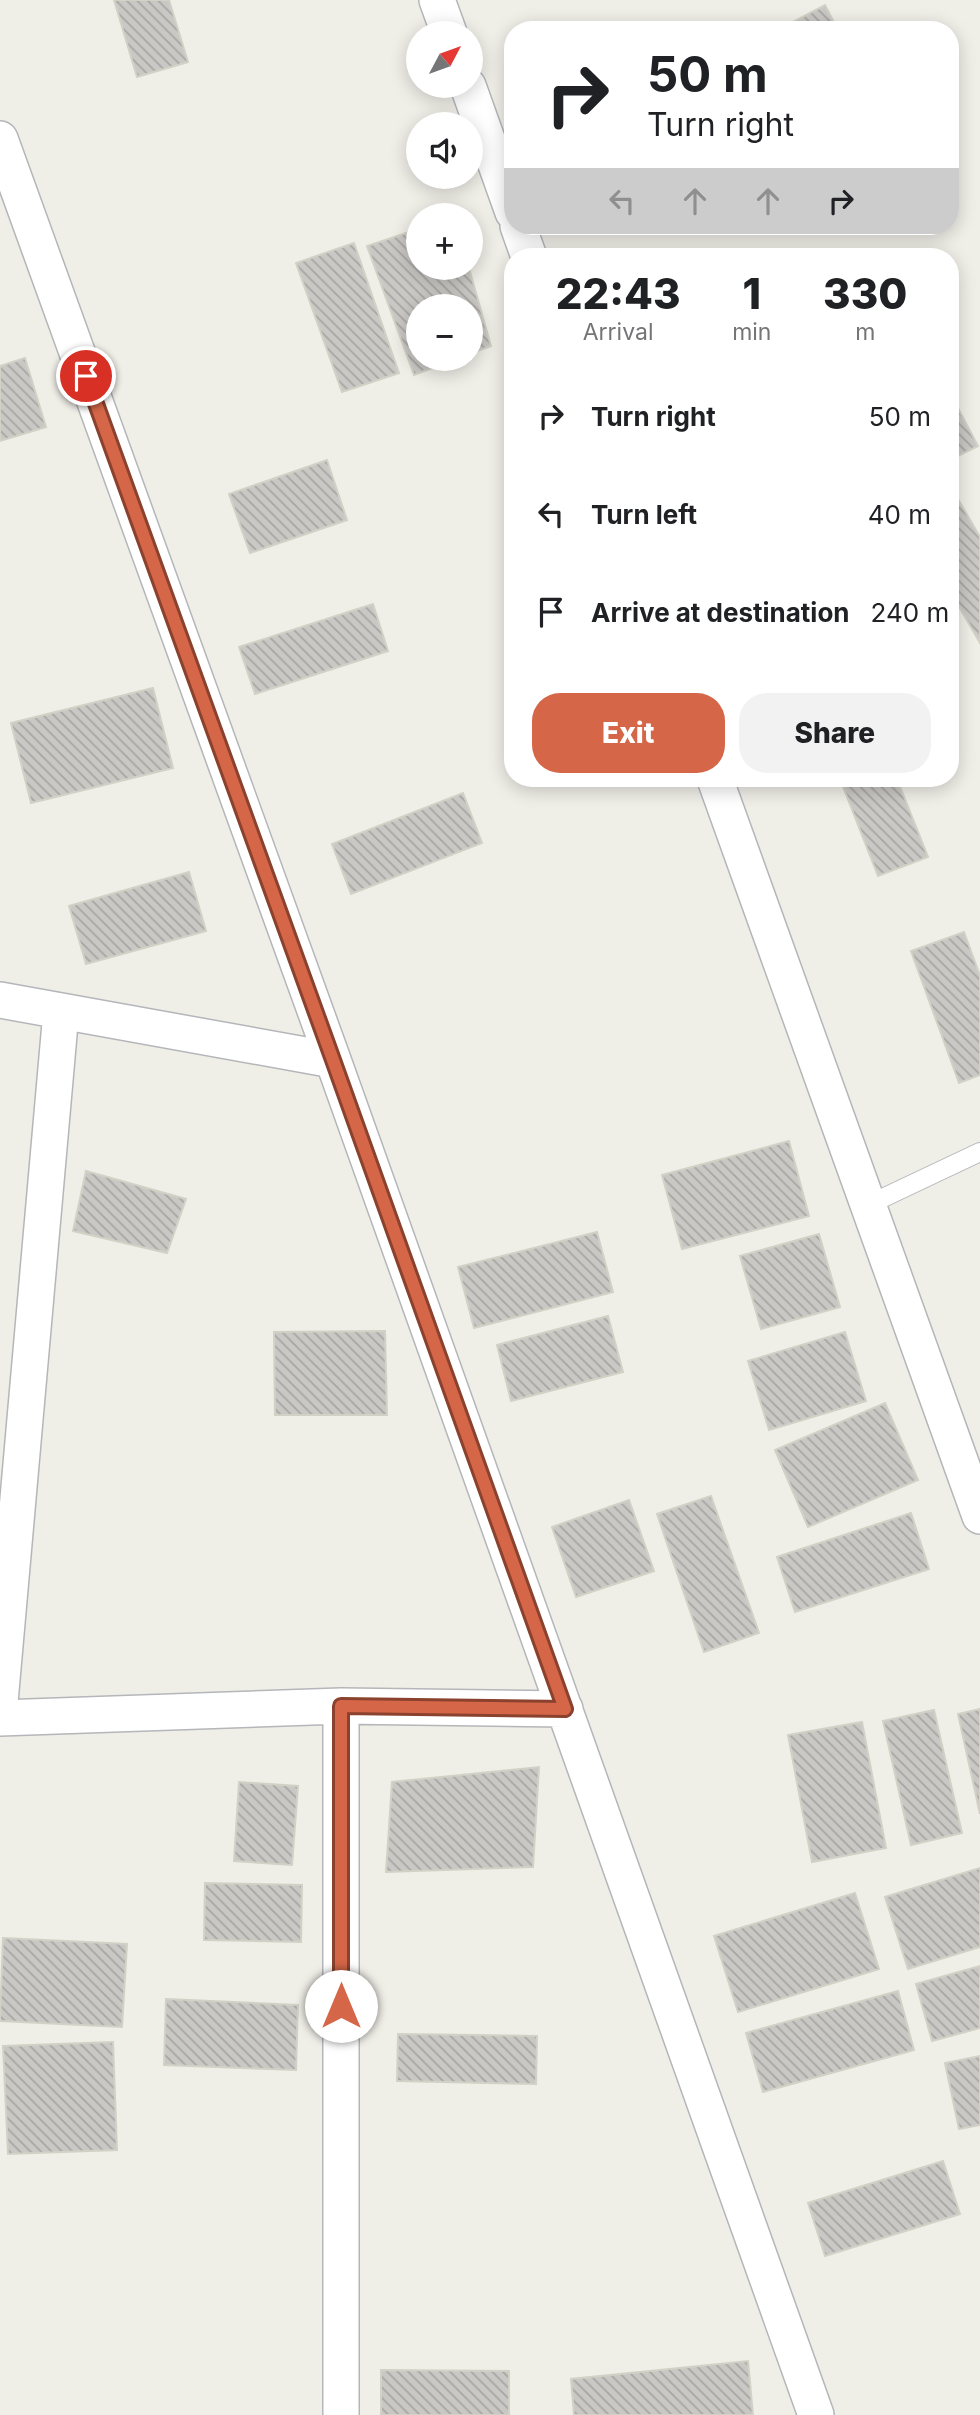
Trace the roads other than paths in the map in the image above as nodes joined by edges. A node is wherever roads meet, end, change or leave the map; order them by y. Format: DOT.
graph roads {
  1 [pos="437,0"];
  2 [pos="445,21"];
  3 [pos="472,98"];
  4 [pos="0,139"];
  5 [pos="504,187"];
  6 [pos="718,787"];
  7 [pos="0,1000"];
  8 [pos="61,1012"];
  9 [pos="333,1060"];
  10 [pos="980,1152"];
  11 [pos="868,1205"];
  12 [pos="980,1516"];
  13 [pos="0,1702"];
  14 [pos="341,1706"];
  15 [pos="565,1709"];
  16 [pos="0,1718"];
  17 [pos="341,2415"];
  18 [pos="816,2415"];
  1 -- 2 [label="street"];
  3 -- 5 [label="street"];
  4 -- 9 [label="street"];
  6 -- 11 [label="street"];
  7 -- 8 [label="street"];
  8 -- 9 [label="street"];
  8 -- 13 [label="street"];
  9 -- 15 [label="street"];
  10 -- 11 [label="lane"];
  11 -- 12 [label="street"];
  14 -- 15 [label="street"];
  14 -- 16 [label="street"];
  14 -- 17 [label="street"];
  15 -- 18 [label="street"];
}
